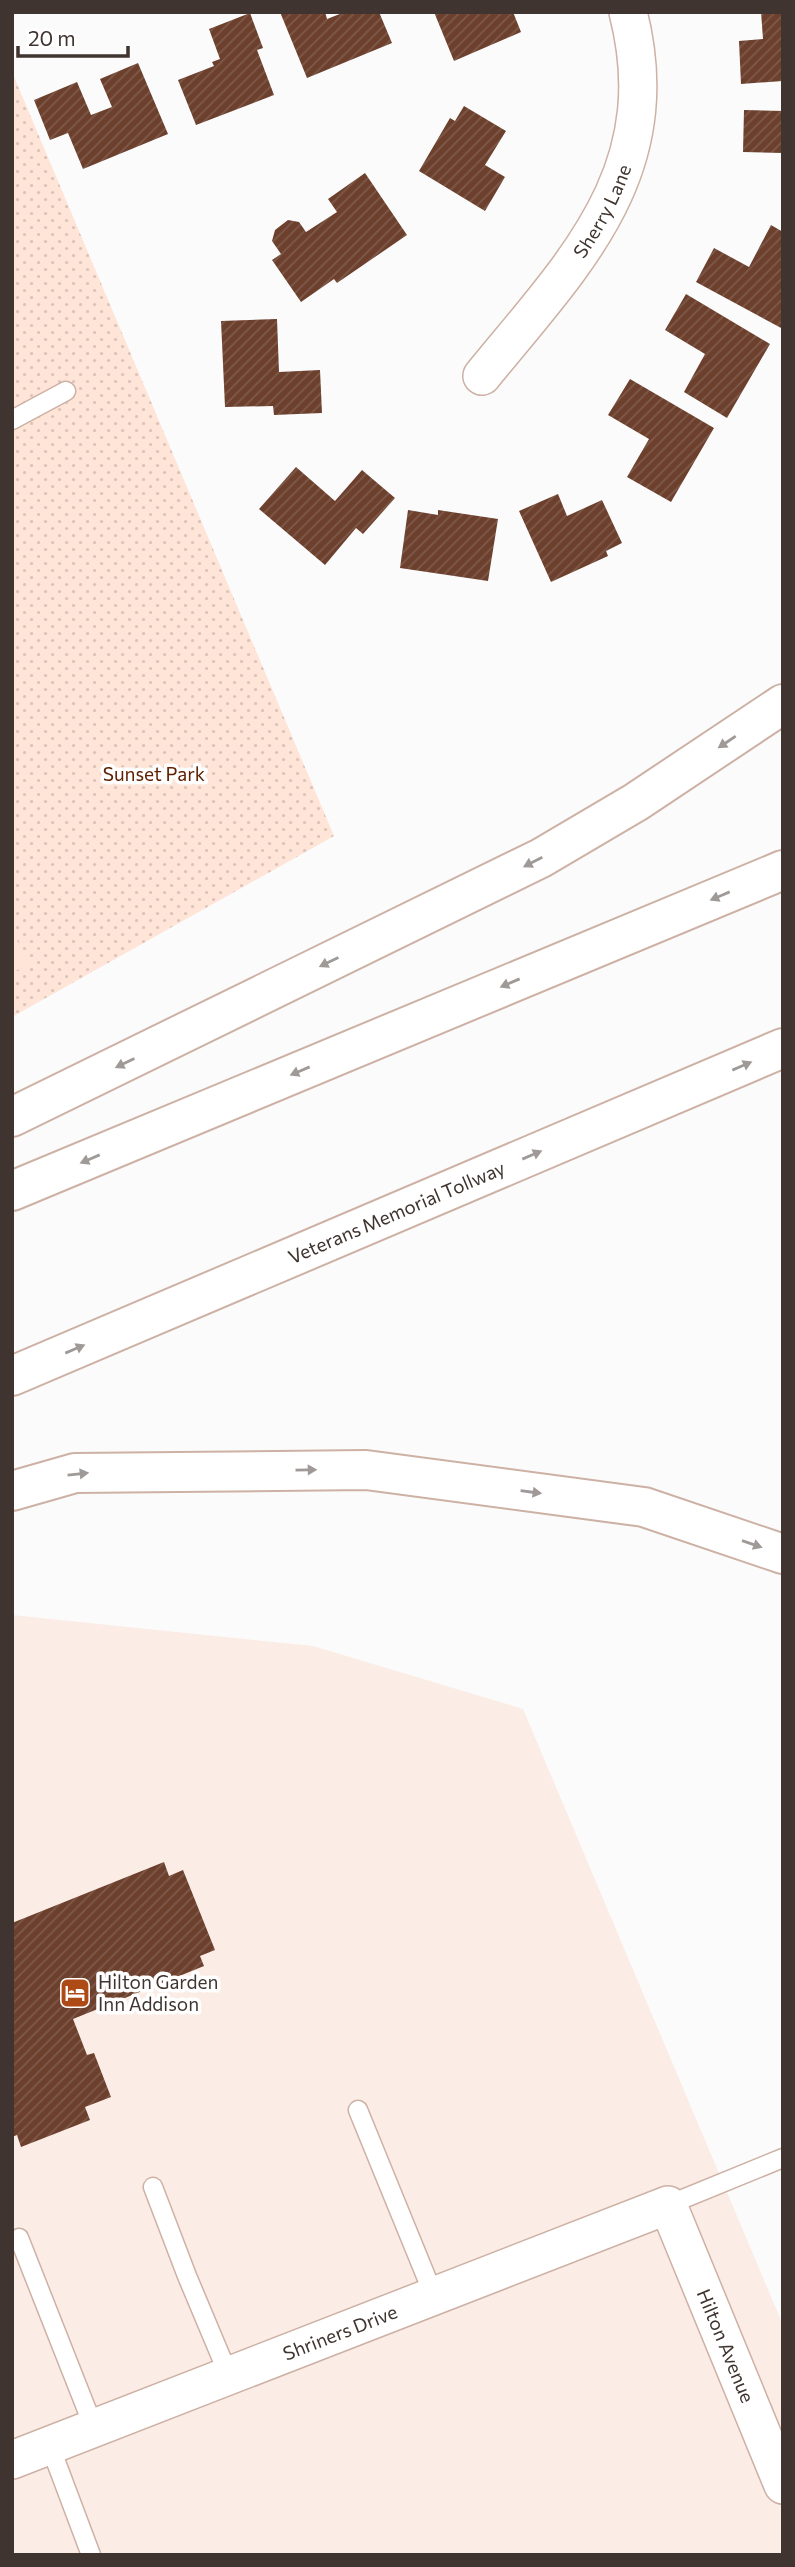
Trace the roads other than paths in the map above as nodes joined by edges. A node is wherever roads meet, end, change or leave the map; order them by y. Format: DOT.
graph roads {
  1 [pos="628,12"];
  2 [pos="482,376"];
  3 [pos="66,391"];
  4 [pos="12,421"];
  5 [pos="783,704"];
  6 [pos="783,870"];
  7 [pos="783,1048"];
  8 [pos="12,1117"];
  9 [pos="12,1191"];
  10 [pos="12,1376"];
  11 [pos="12,1491"];
  12 [pos="783,1554"];
  13 [pos="358,2109"];
  14 [pos="783,2158"];
  15 [pos="153,2187"];
  16 [pos="668,2206"];
  17 [pos="19,2238"];
  18 [pos="434,2296"];
  19 [pos="229,2376"];
  20 [pos="94,2428"];
  21 [pos="50,2446"];
  22 [pos="12,2460"];
  23 [pos="783,2485"];
  24 [pos="91,2555"];
  1 -- 2 [label="street, Sherry Lane"];
  3 -- 4 [label="lane"];
  5 -- 8 [label="highway, one-way"];
  6 -- 9 [label="highway, one-way"];
  10 -- 7 [label="highway, Veterans Memorial Tollway, one-way"];
  11 -- 12 [label="highway, one-way"];
  13 -- 18 [label="lane"];
  14 -- 16 [label="lane"];
  15 -- 19 [label="lane"];
  16 -- 18 [label="street, Shriners Drive"];
  16 -- 23 [label="street, Hilton Avenue"];
  17 -- 20 [label="lane"];
  18 -- 19 [label="street, Shriners Drive"];
  19 -- 20 [label="street, Shriners Drive"];
  20 -- 21 [label="street, Shriners Drive"];
  21 -- 22 [label="street, Shriners Drive"];
  21 -- 24 [label="lane"];
}
